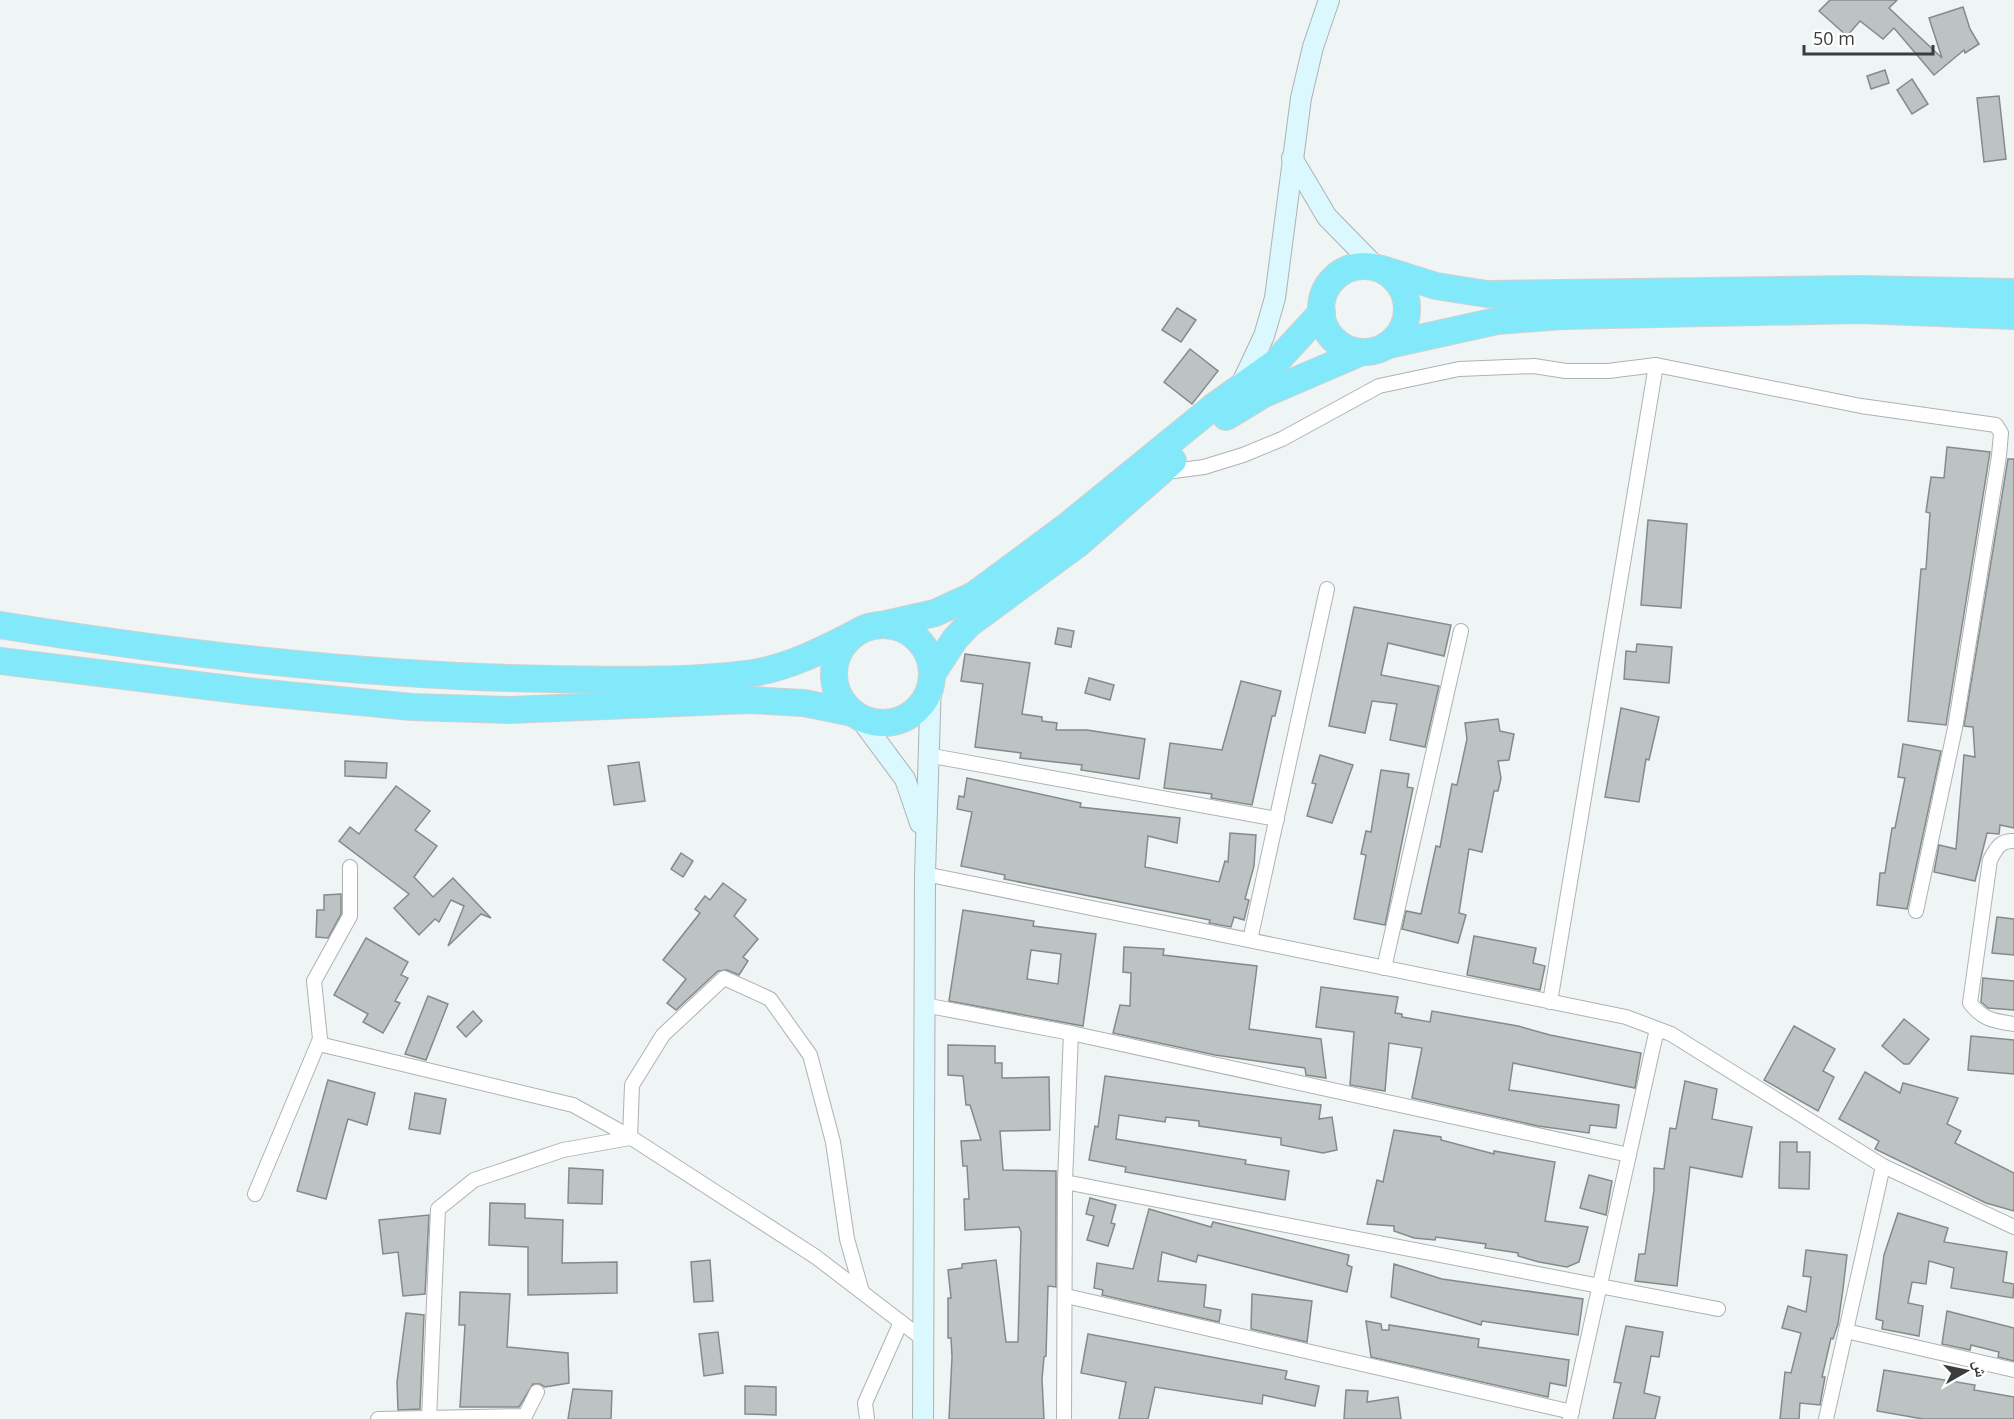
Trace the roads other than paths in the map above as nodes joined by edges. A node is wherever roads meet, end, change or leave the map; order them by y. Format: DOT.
graph roads {
  1 [pos="1329,0"];
  2 [pos="1292,158"];
  3 [pos="1379,268"];
  4 [pos="2014,292"];
  5 [pos="1322,312"];
  6 [pos="2014,316"];
  7 [pos="1388,345"];
  8 [pos="1362,352"];
  9 [pos="1656,365"];
  10 [pos="1239,389"];
  11 [pos="2007,428"];
  12 [pos="1160,472"];
  13 [pos="1327,589"];
  14 [pos="0,625"];
  15 [pos="882,625"];
  16 [pos="1461,631"];
  17 [pos="854,634"];
  18 [pos="0,661"];
  19 [pos="931,677"];
  20 [pos="856,715"];
  21 [pos="927,755"];
  22 [pos="1277,819"];
  23 [pos="2014,841"];
  24 [pos="926,849"];
  25 [pos="350,867"];
  26 [pos="925,874"];
  27 [pos="1916,911"];
  28 [pos="1251,940"];
  29 [pos="1384,968"];
  30 [pos="1550,1002"];
  31 [pos="924,1005"];
  32 [pos="2014,1024"];
  33 [pos="1657,1029"];
  34 [pos="1071,1033"];
  35 [pos="319,1044"];
  36 [pos="630,1138"];
  37 [pos="1629,1155"];
  38 [pos="1883,1166"];
  39 [pos="1065,1182"];
  40 [pos="255,1194"];
  41 [pos="2014,1227"];
  42 [pos="1600,1288"];
  43 [pos="862,1292"];
  44 [pos="1066,1296"];
  45 [pos="1718,1309"];
  46 [pos="901,1322"];
  47 [pos="1846,1331"];
  48 [pos="923,1339"];
  49 [pos="2014,1370"];
  50 [pos="537,1392"];
  51 [pos="1571,1416"];
  52 [pos="378,1419"];
  53 [pos="429,1419"];
  54 [pos="867,1419"];
  55 [pos="922,1419"];
  56 [pos="1064,1419"];
  57 [pos="1826,1419"];
  1 -- 2 [label="street"];
  2 -- 3 [label="street"];
  2 -- 10 [label="street"];
  3 -- 4 [label="highway"];
  3 -- 5 [label="highway"];
  3 -- 7 [label="highway"];
  5 -- 8 [label="highway"];
  5 -- 10 [label="highway"];
  6 -- 7 [label="highway"];
  7 -- 8 [label="highway"];
  8 -- 12 [label="highway"];
  9 -- 11 [label="street"];
  9 -- 12 [label="street"];
  9 -- 30 [label="street"];
  10 -- 15 [label="highway"];
  11 -- 27 [label="street"];
  12 -- 19 [label="highway"];
  13 -- 22 [label="street"];
  14 -- 17 [label="highway"];
  15 -- 17 [label="highway"];
  15 -- 19 [label="highway"];
  16 -- 29 [label="street"];
  17 -- 20 [label="highway"];
  18 -- 20 [label="highway"];
  19 -- 20 [label="highway"];
  19 -- 21 [label="street"];
  20 -- 24 [label="street"];
  21 -- 22 [label="street"];
  21 -- 24 [label="street"];
  22 -- 28 [label="street"];
  23 -- 32 [label="street"];
  24 -- 26 [label="street"];
  25 -- 35 [label="street"];
  26 -- 28 [label="street"];
  26 -- 31 [label="street"];
  28 -- 29 [label="street"];
  29 -- 30 [label="street"];
  30 -- 33 [label="street"];
  31 -- 34 [label="street"];
  31 -- 48 [label="street"];
  33 -- 37 [label="street"];
  33 -- 38 [label="street"];
  34 -- 37 [label="street"];
  34 -- 39 [label="street"];
  35 -- 36 [label="street"];
  35 -- 40 [label="street"];
  36 -- 43 [label="street"];
  36 -- 43 [label="street"];
  36 -- 53 [label="street"];
  37 -- 42 [label="street"];
  38 -- 41 [label="street"];
  38 -- 47 [label="street"];
  39 -- 42 [label="street"];
  39 -- 44 [label="street"];
  42 -- 45 [label="street"];
  42 -- 51 [label="street"];
  43 -- 46 [label="street"];
  44 -- 51 [label="street"];
  44 -- 56 [label="street"];
  46 -- 48 [label="street"];
  46 -- 54 [label="street"];
  47 -- 49 [label="street"];
  47 -- 57 [label="street"];
  48 -- 55 [label="street"];
  50 -- 53 [label="street"];
  52 -- 53 [label="street"];
}
